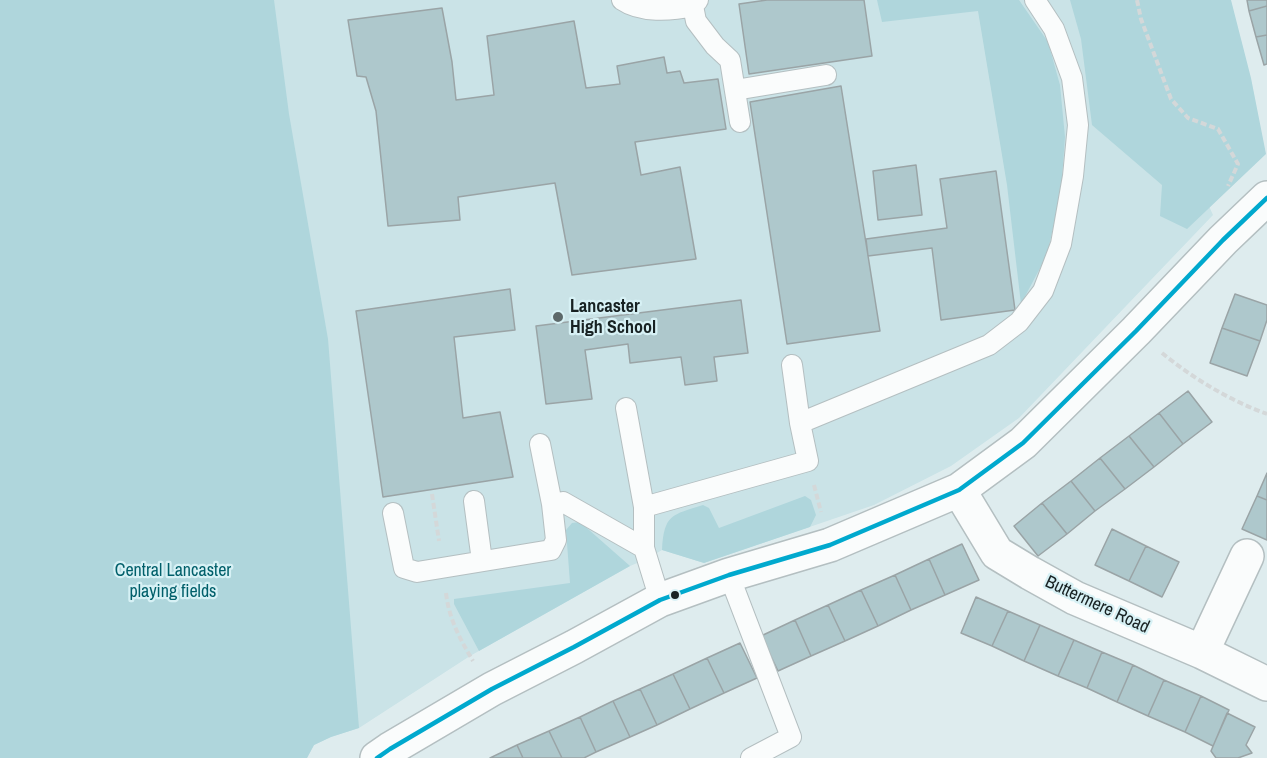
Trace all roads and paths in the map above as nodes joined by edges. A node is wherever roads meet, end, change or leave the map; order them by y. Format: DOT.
graph roads {
  1 [pos="622,0"];
  2 [pos="1035,0"];
  3 [pos="1137,0"];
  4 [pos="696,3"];
  5 [pos="826,75"];
  6 [pos="735,90"];
  7 [pos="741,122"];
  8 [pos="1267,198"];
  9 [pos="1223,240"];
  10 [pos="1136,331"];
  11 [pos="792,365"];
  12 [pos="626,408"];
  13 [pos="1267,414"];
  14 [pos="800,423"];
  15 [pos="540,444"];
  16 [pos="808,461"];
  17 [pos="959,490"];
  18 [pos="474,501"];
  19 [pos="552,504"];
  20 [pos="644,507"];
  21 [pos="393,513"];
  22 [pos="830,545"];
  23 [pos="644,548"];
  24 [pos="1247,556"];
  25 [pos="482,561"];
  26 [pos="729,575"];
  27 [pos="660,600"];
  28 [pos="1202,652"];
  29 [pos="1267,684"];
  30 [pos="377,758"];
  31 [pos="751,758"];
  1 -- 4 [label="lane"];
  2 -- 14 [label="lane"];
  3 -- 9 [label="path"];
  4 -- 6 [label="lane"];
  5 -- 6 [label="lane"];
  6 -- 7 [label="lane"];
  8 -- 9 [label="street"];
  9 -- 10 [label="street"];
  10 -- 13 [label="path"];
  10 -- 17 [label="street"];
  11 -- 14 [label="lane"];
  12 -- 20 [label="lane"];
  14 -- 16 [label="lane"];
  15 -- 19 [label="lane"];
  16 -- 20 [label="lane"];
  16 -- 22 [label="path"];
  17 -- 22 [label="street"];
  17 -- 28 [label="street, Buttermere Road"];
  18 -- 25 [label="lane"];
  19 -- 23 [label="lane"];
  19 -- 25 [label="lane"];
  20 -- 23 [label="lane"];
  21 -- 25 [label="lane"];
  22 -- 26 [label="street"];
  23 -- 27 [label="lane"];
  24 -- 28 [label="street"];
  26 -- 27 [label="street"];
  26 -- 31 [label="lane"];
  27 -- 30 [label="street"];
  28 -- 29 [label="street, Buttermere Road"];
}
